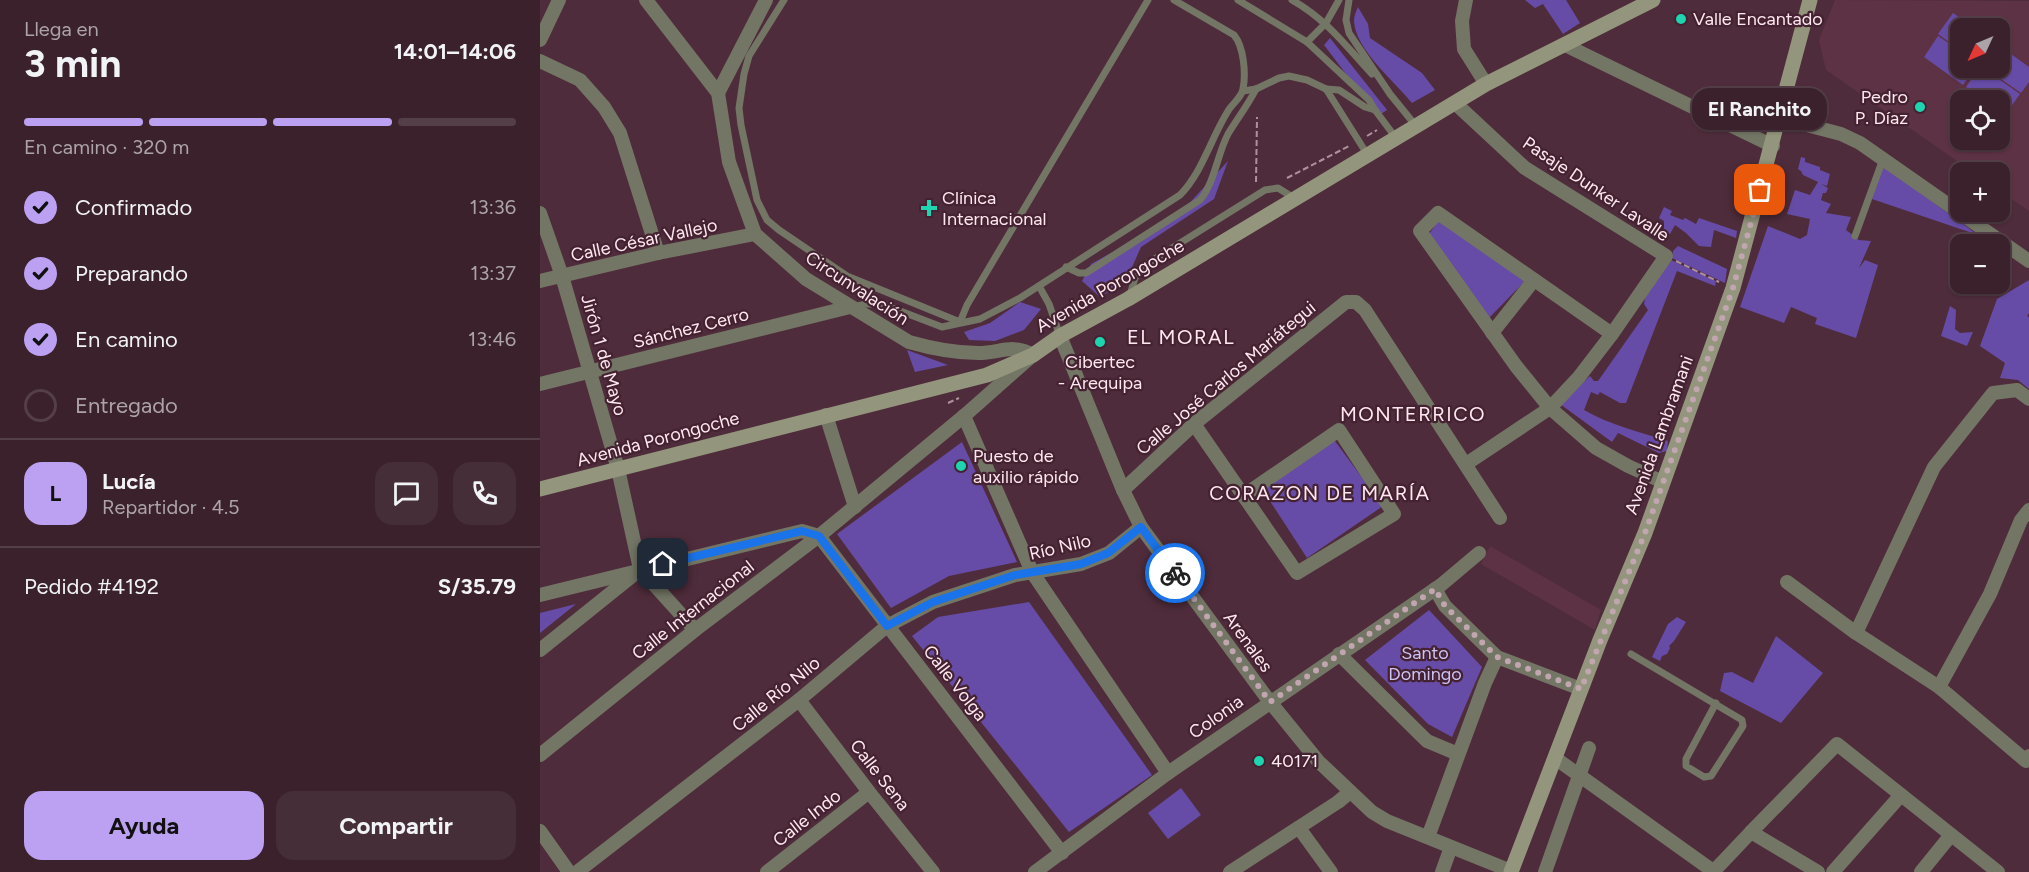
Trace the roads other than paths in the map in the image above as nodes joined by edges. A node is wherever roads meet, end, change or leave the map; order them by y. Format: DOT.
graph roads {
  1 [pos="559,0"];
  2 [pos="646,0"];
  3 [pos="766,0"];
  4 [pos="784,0"];
  5 [pos="1148,0"];
  6 [pos="1174,0"];
  7 [pos="1238,0"];
  8 [pos="1292,0"];
  9 [pos="1339,0"];
  10 [pos="1349,0"];
  11 [pos="1466,0"];
  12 [pos="1653,0"];
  13 [pos="1810,0"];
  14 [pos="1326,23"];
  15 [pos="540,40"];
  16 [pos="1307,42"];
  17 [pos="1565,45"];
  18 [pos="540,61"];
  19 [pos="1486,84"];
  20 [pos="1256,89"];
  21 [pos="1326,89"];
  22 [pos="1243,91"];
  23 [pos="718,93"];
  24 [pos="1390,94"];
  25 [pos="1455,103"];
  26 [pos="1375,110"];
  27 [pos="1780,118"];
  28 [pos="1416,126"];
  29 [pos="1396,138"];
  30 [pos="1773,146"];
  31 [pos="1367,154"];
  32 [pos="1884,158"];
  33 [pos="1296,199"];
  34 [pos="540,213"];
  35 [pos="755,234"];
  36 [pos="1855,236"];
  37 [pos="658,254"];
  38 [pos="2029,261"];
  39 [pos="1066,267"];
  40 [pos="562,276"];
  41 [pos="1534,280"];
  42 [pos="540,281"];
  43 [pos="1039,286"];
  44 [pos="1128,298"];
  45 [pos="850,307"];
  46 [pos="960,322"];
  47 [pos="1492,333"];
  48 [pos="1612,334"];
  49 [pos="1060,336"];
  50 [pos="1033,355"];
  51 [pos="590,371"];
  52 [pos="540,384"];
  53 [pos="2029,399"];
  54 [pos="1550,408"];
  55 [pos="826,415"];
  56 [pos="964,416"];
  57 [pos="1194,424"];
  58 [pos="1466,464"];
  59 [pos="618,469"];
  60 [pos="1663,482"];
  61 [pos="540,489"];
  62 [pos="1122,490"];
  63 [pos="1243,496"];
  64 [pos="855,507"];
  65 [pos="2029,510"];
  66 [pos="1500,518"];
  67 [pos="1141,527"];
  68 [pos="819,536"];
  69 [pos="1479,553"];
  70 [pos="640,569"];
  71 [pos="1032,572"];
  72 [pos="1015,575"];
  73 [pos="1787,582"];
  74 [pos="1435,589"];
  75 [pos="540,594"];
  76 [pos="887,626"];
  77 [pos="695,630"];
  78 [pos="1856,633"];
  79 [pos="540,650"];
  80 [pos="1339,654"];
  81 [pos="1631,654"];
  82 [pos="1497,657"];
  83 [pos="1939,687"];
  84 [pos="1581,689"];
  85 [pos="799,700"];
  86 [pos="1270,702"];
  87 [pos="1716,703"];
  88 [pos="1589,748"];
  89 [pos="1458,754"];
  90 [pos="540,755"];
  91 [pos="2029,756"];
  92 [pos="1555,758"];
  93 [pos="1168,773"];
  94 [pos="1580,774"];
  95 [pos="869,792"];
  96 [pos="1350,792"];
  97 [pos="1901,795"];
  98 [pos="1299,828"];
  99 [pos="540,831"];
  100 [pos="1751,832"];
  101 [pos="1952,835"];
  102 [pos="1428,837"];
  103 [pos="1451,847"];
  104 [pos="1062,853"];
  105 [pos="784,867"];
  106 [pos="569,872"];
  107 [pos="577,872"];
  108 [pos="767,872"];
  109 [pos="933,872"];
  110 [pos="1035,872"];
  111 [pos="1230,872"];
  112 [pos="1331,872"];
  113 [pos="1442,872"];
  114 [pos="1511,872"];
  115 [pos="1545,872"];
  116 [pos="1713,872"];
  117 [pos="1818,872"];
  118 [pos="1833,872"];
  119 [pos="1921,872"];
  120 [pos="1998,872"];
  1 -- 15 [label="street"];
  2 -- 23 [label="street, Circunvalación"];
  3 -- 23 [label="street"];
  4 -- 46 [label="lane"];
  5 -- 46 [label="lane"];
  6 -- 22 [label="lane"];
  7 -- 16 [label="lane"];
  8 -- 14 [label="lane"];
  9 -- 14 [label="lane"];
  10 -- 24 [label="lane"];
  11 -- 19 [label="street"];
  12 -- 17 [label="main road, Avenida Porongoche"];
  13 -- 27 [label="main road, Avenida Lambramani"];
  14 -- 16 [label="lane"];
  14 -- 24 [label="lane"];
  16 -- 26 [label="lane"];
  17 -- 19 [label="main road, Avenida Porongoche"];
  17 -- 30 [label="street"];
  18 -- 37 [label="street"];
  19 -- 25 [label="main road, Avenida Porongoche"];
  20 -- 21 [label="lane"];
  20 -- 22 [label="lane"];
  20 -- 39 [label="lane"];
  21 -- 26 [label="lane"];
  21 -- 31 [label="lane"];
  22 -- 39 [label="lane"];
  23 -- 35 [label="street, Circunvalación"];
  24 -- 28 [label="lane"];
  25 -- 28 [label="main road, Avenida Porongoche"];
  25 -- 48 [label="street, Pasaje Dunker Lavalle"];
  26 -- 29 [label="lane"];
  27 -- 30 [label="main road, Avenida Lambramani"];
  27 -- 32 [label="street"];
  28 -- 29 [label="main road, Avenida Porongoche"];
  29 -- 31 [label="main road, Avenida Porongoche"];
  30 -- 60 [label="main road, Avenida Lambramani"];
  31 -- 33 [label="main road, Avenida Porongoche"];
  32 -- 36 [label="lane"];
  32 -- 38 [label="street"];
  33 -- 44 [label="main road, Avenida Porongoche"];
  33 -- 44 [label="lane"];
  34 -- 40 [label="street, Jirón 1 de Mayo"];
  35 -- 37 [label="street, Calle César Vallejo"];
  35 -- 45 [label="street, Circunvalación"];
  37 -- 40 [label="street, Calle César Vallejo"];
  39 -- 43 [label="lane"];
  40 -- 42 [label="street, Calle César Vallejo"];
  40 -- 51 [label="street, Jirón 1 de Mayo"];
  41 -- 47 [label="street"];
  41 -- 47 [label="street"];
  41 -- 48 [label="street"];
  43 -- 46 [label="lane"];
  43 -- 49 [label="lane"];
  44 -- 49 [label="main road, Avenida Porongoche"];
  45 -- 46 [label="lane"];
  45 -- 50 [label="street, Circunvalación"];
  45 -- 51 [label="street, Sánchez Cerro"];
  47 -- 54 [label="street"];
  48 -- 54 [label="street"];
  49 -- 50 [label="main road, Avenida Porongoche"];
  49 -- 62 [label="street, Arenales"];
  50 -- 55 [label="main road, Avenida Porongoche"];
  50 -- 56 [label="street, Calle Internacional"];
  51 -- 52 [label="street, Sánchez Cerro"];
  51 -- 59 [label="street, Jirón 1 de Mayo"];
  53 -- 78 [label="street"];
  54 -- 58 [label="street"];
  54 -- 60 [label="street"];
  55 -- 59 [label="main road, Avenida Porongoche"];
  55 -- 64 [label="street"];
  56 -- 64 [label="street, Calle Internacional"];
  56 -- 71 [label="street"];
  57 -- 58 [label="street, Calle José Carlos Mariátegui"];
  57 -- 62 [label="street, Calle José Carlos Mariátegui"];
  57 -- 63 [label="street"];
  58 -- 66 [label="street"];
  59 -- 61 [label="main road, Avenida Porongoche"];
  59 -- 70 [label="street, Jirón 1 de Mayo"];
  60 -- 84 [label="main road, Avenida Lambramani"];
  62 -- 67 [label="street, Arenales"];
  63 -- 63 [label="street"];
  64 -- 68 [label="street, Calle Internacional"];
  65 -- 83 [label="street"];
  67 -- 71 [label="street, Río Nilo"];
  67 -- 86 [label="street, Arenales"];
  68 -- 70 [label="street"];
  68 -- 76 [label="street, Calle Volga"];
  68 -- 77 [label="street, Calle Internacional"];
  69 -- 74 [label="street, Colonia"];
  70 -- 75 [label="street"];
  70 -- 77 [label="street, Jirón 1 de Mayo"];
  70 -- 79 [label="street"];
  71 -- 72 [label="street, Río Nilo"];
  71 -- 93 [label="street"];
  72 -- 76 [label="street, Calle Río Nilo"];
  73 -- 78 [label="street"];
  74 -- 80 [label="street, Colonia"];
  74 -- 82 [label="street"];
  76 -- 85 [label="street, Calle Río Nilo"];
  76 -- 104 [label="street, Calle Volga"];
  77 -- 90 [label="street, Calle Internacional"];
  78 -- 83 [label="street"];
  80 -- 86 [label="street, Colonia"];
  80 -- 89 [label="street"];
  81 -- 87 [label="lane"];
  82 -- 84 [label="street"];
  82 -- 89 [label="street"];
  83 -- 91 [label="street"];
  84 -- 92 [label="main road, Avenida Lambramani"];
  85 -- 95 [label="street, Calle Sena"];
  85 -- 107 [label="street, Calle Río Nilo"];
  86 -- 93 [label="street, Colonia"];
  86 -- 96 [label="street, Arenales"];
  87 -- 87 [label="lane"];
  88 -- 94 [label="street"];
  89 -- 102 [label="street"];
  92 -- 94 [label="street"];
  92 -- 114 [label="main road, Avenida Lambramani"];
  93 -- 104 [label="street, Colonia"];
  94 -- 115 [label="street"];
  94 -- 116 [label="street"];
  95 -- 105 [label="street, Calle Indo"];
  95 -- 109 [label="street, Calle Sena"];
  96 -- 98 [label="street"];
  96 -- 102 [label="street, Arenales"];
  97 -- 100 [label="street"];
  97 -- 101 [label="street"];
  97 -- 118 [label="street"];
  98 -- 111 [label="street"];
  98 -- 112 [label="street"];
  99 -- 106 [label="street"];
  100 -- 116 [label="street"];
  100 -- 117 [label="street"];
  101 -- 119 [label="street"];
  101 -- 120 [label="street"];
  102 -- 103 [label="street, Arenales"];
  103 -- 113 [label="street"];
  103 -- 114 [label="street, Arenales"];
  104 -- 110 [label="street, Colonia"];
  105 -- 108 [label="street, Calle Indo"];
}
